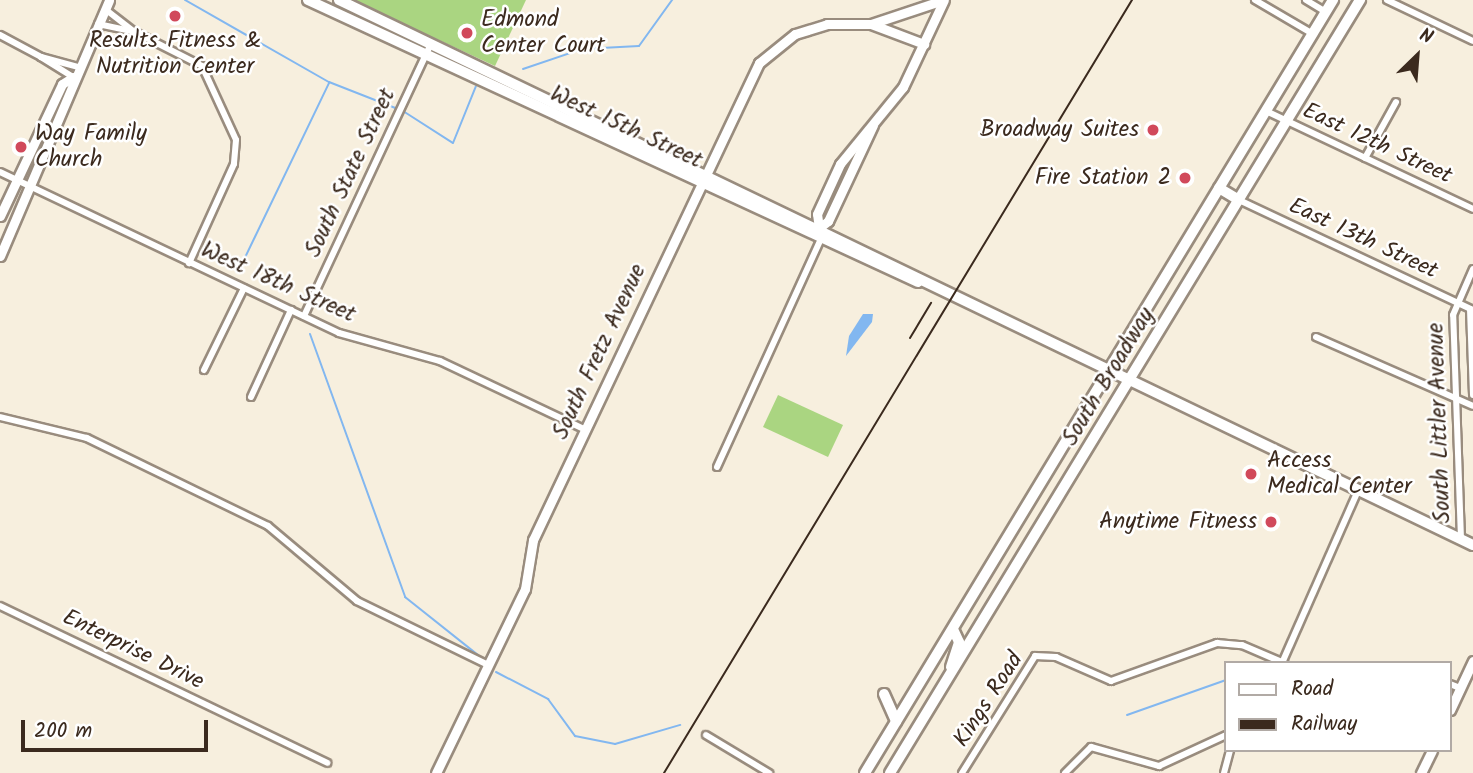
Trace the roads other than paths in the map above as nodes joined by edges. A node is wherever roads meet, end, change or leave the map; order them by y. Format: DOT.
graph roads {
  1 [pos="308,0"];
  2 [pos="339,0"];
  3 [pos="944,0"];
  4 [pos="1255,0"];
  5 [pos="1306,0"];
  6 [pos="1333,0"];
  7 [pos="1360,0"];
  8 [pos="1387,0"];
  9 [pos="107,4"];
  10 [pos="1326,12"];
  11 [pos="98,24"];
  12 [pos="871,24"];
  13 [pos="135,32"];
  14 [pos="1312,34"];
  15 [pos="0,35"];
  16 [pos="1473,41"];
  17 [pos="430,44"];
  18 [pos="924,44"];
  19 [pos="425,56"];
  20 [pos="75,72"];
  21 [pos="1396,102"];
  22 [pos="1266,111"];
  23 [pos="1287,121"];
  24 [pos="1366,158"];
  25 [pos="0,172"];
  26 [pos="705,173"];
  27 [pos="17,180"];
  28 [pos="699,184"];
  29 [pos="33,187"];
  30 [pos="1219,188"];
  31 [pos="1239,200"];
  32 [pos="1473,209"];
  33 [pos="0,216"];
  34 [pos="819,228"];
  35 [pos="820,241"];
  36 [pos="0,256"];
  37 [pos="189,263"];
  38 [pos="1473,269"];
  39 [pos="929,285"];
  40 [pos="244,288"];
  41 [pos="1458,303"];
  42 [pos="1472,309"];
  43 [pos="291,310"];
  44 [pos="304,316"];
  45 [pos="1316,337"];
  46 [pos="204,370"];
  47 [pos="1109,370"];
  48 [pos="1129,380"];
  49 [pos="1473,396"];
  50 [pos="251,397"];
  51 [pos="1456,403"];
  52 [pos="1473,406"];
  53 [pos="1,417"];
  54 [pos="584,429"];
  55 [pos="717,467"];
  56 [pos="1358,491"];
  57 [pos="1461,539"];
  58 [pos="1473,545"];
  59 [pos="0,606"];
  60 [pos="953,629"];
  61 [pos="1281,661"];
  62 [pos="1283,661"];
  63 [pos="1473,661"];
  64 [pos="488,666"];
  65 [pos="947,681"];
  66 [pos="1452,685"];
  67 [pos="1460,688"];
  68 [pos="913,695"];
  69 [pos="1452,706"];
  70 [pos="896,722"];
  71 [pos="706,735"];
  72 [pos="1224,738"];
  73 [pos="1229,752"];
  74 [pos="1431,752"];
  75 [pos="327,762"];
  76 [pos="1146,769"];
  77 [pos="436,773"];
  78 [pos="769,773"];
  79 [pos="865,773"];
  80 [pos="890,773"];
  81 [pos="962,773"];
  82 [pos="1065,773"];
  83 [pos="1224,773"];
  84 [pos="1421,773"];
  1 -- 19 [label="main road, West 15th Street"];
  2 -- 17 [label="main road, West 15th Street"];
  3 -- 12 [label="street, South Fretz Avenue"];
  3 -- 18 [label="street, South Fretz Avenue"];
  4 -- 14 [label="street"];
  5 -- 10 [label="street"];
  6 -- 10 [label="main road, South Broadway"];
  7 -- 23 [label="main road, South Broadway"];
  8 -- 16 [label="street"];
  9 -- 11 [label="street"];
  9 -- 13 [label="street"];
  10 -- 14 [label="main road, South Broadway"];
  11 -- 13 [label="street"];
  11 -- 20 [label="street"];
  12 -- 18 [label="street, South Fretz Avenue"];
  12 -- 26 [label="street, South Fretz Avenue"];
  13 -- 37 [label="street"];
  14 -- 22 [label="main road, South Broadway"];
  15 -- 20 [label="street"];
  17 -- 19 [label="street, South State Street"];
  17 -- 26 [label="main road, West 15th Street"];
  18 -- 34 [label="street, South Fretz Avenue"];
  19 -- 28 [label="main road, West 15th Street"];
  19 -- 44 [label="street, South State Street"];
  20 -- 27 [label="street"];
  20 -- 29 [label="street"];
  21 -- 24 [label="street"];
  22 -- 23 [label="street, East 12th Street"];
  22 -- 30 [label="main road, South Broadway"];
  23 -- 24 [label="street, East 12th Street"];
  23 -- 31 [label="main road, South Broadway"];
  24 -- 32 [label="street, East 12th Street"];
  25 -- 27 [label="street, West 18th Street"];
  26 -- 28 [label="street, South Fretz Avenue"];
  26 -- 34 [label="main road, West 15th Street"];
  27 -- 29 [label="street, West 18th Street"];
  27 -- 33 [label="street"];
  28 -- 35 [label="main road, West 15th Street"];
  28 -- 54 [label="street, South Fretz Avenue"];
  29 -- 36 [label="street"];
  29 -- 37 [label="street, West 18th Street"];
  30 -- 31 [label="main road"];
  30 -- 47 [label="main road, South Broadway"];
  31 -- 41 [label="street, East 13th Street"];
  31 -- 48 [label="main road, South Broadway"];
  34 -- 35 [label="main road"];
  34 -- 39 [label="main road, West 15th Street"];
  35 -- 39 [label="main road, West 15th Street"];
  35 -- 55 [label="street"];
  37 -- 40 [label="street, West 18th Street"];
  38 -- 41 [label="street, South Littler Avenue"];
  39 -- 47 [label="main road, West 15th Street"];
  40 -- 43 [label="street, West 18th Street"];
  40 -- 46 [label="street"];
  41 -- 42 [label="street, East 13th Street"];
  41 -- 51 [label="street, South Littler Avenue"];
  42 -- 49 [label="street, South Littler Avenue"];
  43 -- 44 [label="street, West 18th Street"];
  43 -- 50 [label="street"];
  44 -- 54 [label="street, West 18th Street"];
  45 -- 51 [label="street"];
  47 -- 48 [label="main road, West 15th Street"];
  47 -- 60 [label="main road, South Broadway"];
  48 -- 56 [label="main road, West 15th Street"];
  48 -- 65 [label="main road, South Broadway"];
  51 -- 52 [label="street"];
  51 -- 57 [label="street, South Littler Avenue"];
  53 -- 64 [label="street"];
  54 -- 64 [label="street, South Fretz Avenue"];
  56 -- 57 [label="main road, West 15th Street"];
  56 -- 62 [label="street"];
  57 -- 58 [label="main road, West 15th Street"];
  59 -- 75 [label="street, Enterprise Drive"];
  60 -- 65 [label="main road"];
  60 -- 68 [label="main road, South Broadway"];
  61 -- 81 [label="street, Kings Road"];
  63 -- 67 [label="street"];
  64 -- 77 [label="street, South Fretz Avenue"];
  65 -- 80 [label="main road, South Broadway"];
  66 -- 67 [label="street"];
  67 -- 69 [label="street"];
  68 -- 70 [label="main road, South Broadway"];
  68 -- 70 [label="main road"];
  70 -- 79 [label="main road, South Broadway"];
  71 -- 78 [label="street"];
  72 -- 76 [label="street"];
  73 -- 83 [label="street"];
  74 -- 84 [label="street"];
  76 -- 82 [label="street"];
}
